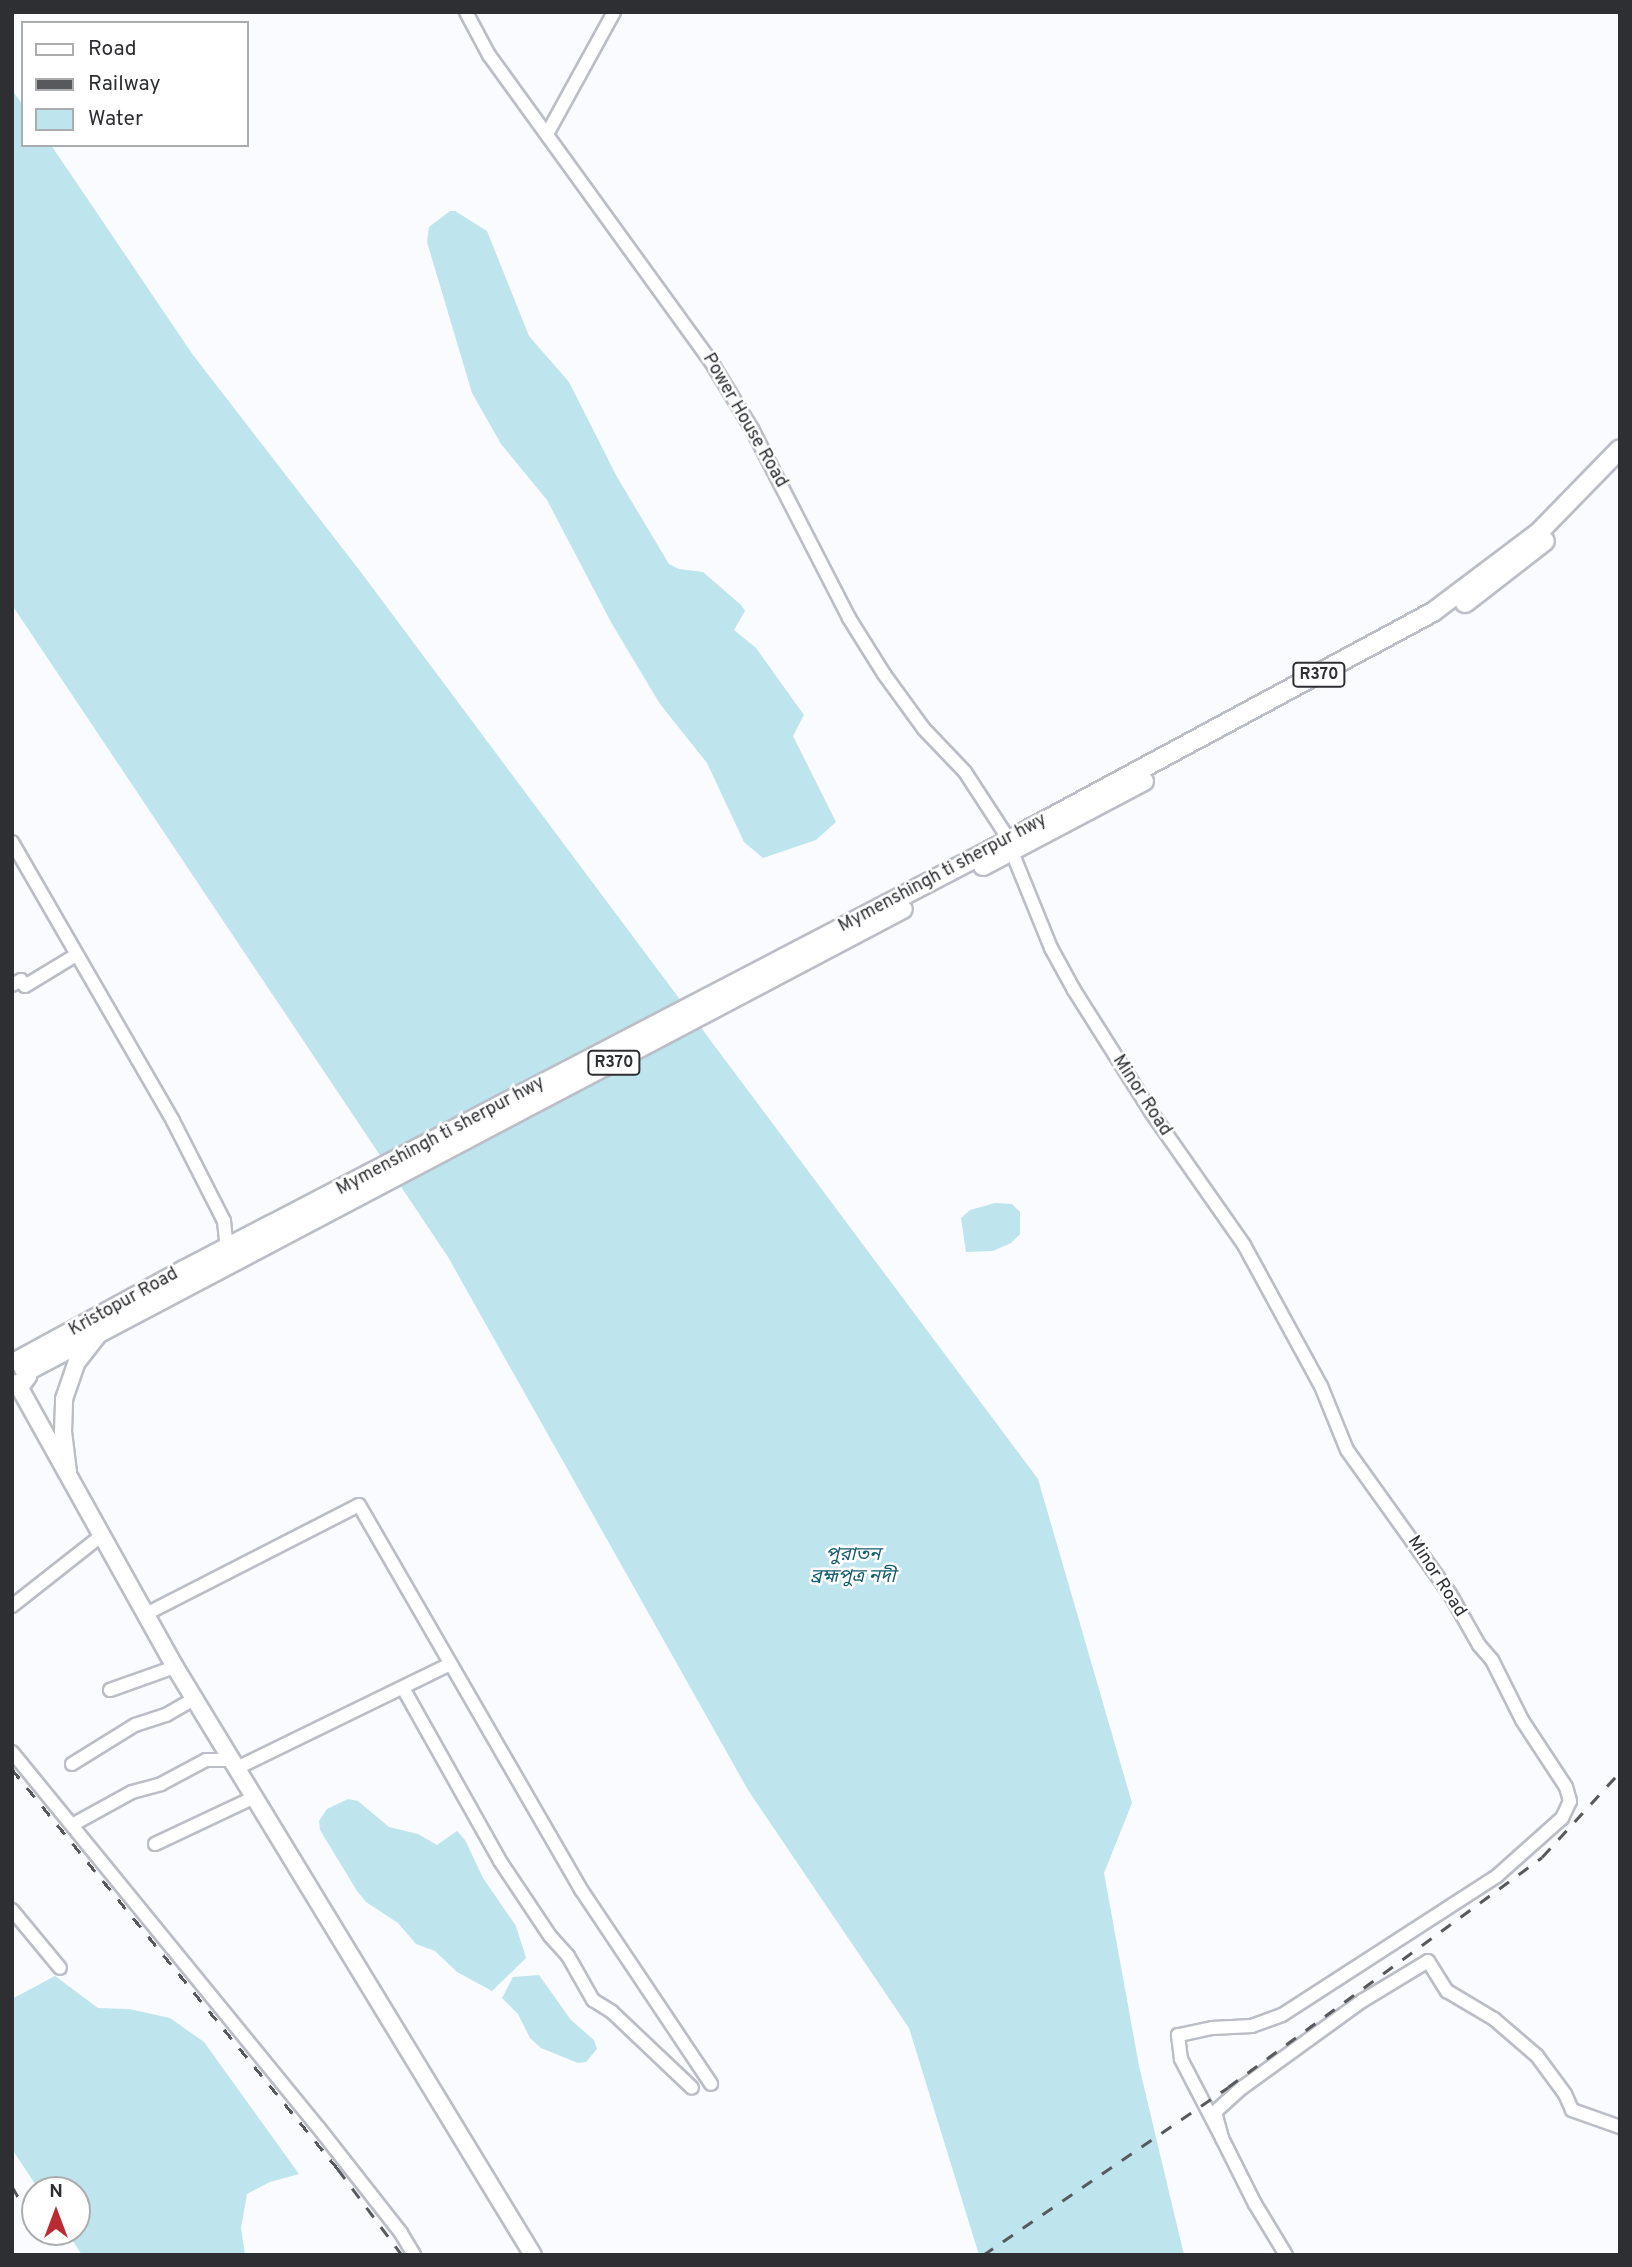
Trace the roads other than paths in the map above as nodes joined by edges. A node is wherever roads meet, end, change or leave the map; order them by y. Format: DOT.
graph roads {
  1 [pos="466,12"];
  2 [pos="614,12"];
  3 [pos="547,134"];
  4 [pos="1620,449"];
  5 [pos="1620,467"];
  6 [pos="12,842"];
  7 [pos="1010,845"];
  8 [pos="76,955"];
  9 [pos="12,985"];
  10 [pos="231,1252"];
  11 [pos="100,1333"];
  12 [pos="18,1372"];
  13 [pos="71,1484"];
  14 [pos="101,1536"];
  15 [pos="12,1606"];
  16 [pos="146,1615"];
  17 [pos="450,1664"];
  18 [pos="175,1667"];
  19 [pos="403,1688"];
  20 [pos="110,1690"];
  21 [pos="195,1698"];
  22 [pos="12,1752"];
  23 [pos="72,1764"];
  24 [pos="235,1764"];
  25 [pos="255,1797"];
  26 [pos="72,1825"];
  27 [pos="155,1844"];
  28 [pos="12,1910"];
  29 [pos="61,1968"];
  30 [pos="711,2084"];
  31 [pos="692,2088"];
  32 [pos="1620,2127"];
  33 [pos="1222,2138"];
  34 [pos="414,2255"];
  35 [pos="533,2255"];
  36 [pos="1286,2255"];
  1 -- 3 [label="street, Power House Road"];
  2 -- 3 [label="street"];
  3 -- 7 [label="street, Power House Road"];
  4 -- 7 [label="main road, Mymenshingh ti sherpur hwy / R370"];
  5 -- 7 [label="main road, Mymenshingh ti sherpur hwy / R370"];
  6 -- 8 [label="street"];
  7 -- 10 [label="main road, Mymenshingh ti sherpur hwy / R370"];
  7 -- 33 [label="street, Minor Road"];
  8 -- 9 [label="street"];
  8 -- 10 [label="street"];
  10 -- 11 [label="main road, Kristopur Road"];
  10 -- 12 [label="main road, Kristopur Road"];
  11 -- 12 [label="main road, Kristopur Road"];
  11 -- 13 [label="main road"];
  12 -- 13 [label="main road"];
  13 -- 14 [label="main road"];
  14 -- 15 [label="street"];
  14 -- 16 [label="main road"];
  16 -- 17 [label="street"];
  16 -- 18 [label="main road"];
  17 -- 19 [label="street"];
  17 -- 30 [label="street"];
  18 -- 20 [label="street"];
  18 -- 21 [label="main road"];
  19 -- 24 [label="street"];
  19 -- 31 [label="street"];
  21 -- 23 [label="street"];
  21 -- 24 [label="main road"];
  22 -- 26 [label="street"];
  24 -- 25 [label="main road"];
  24 -- 26 [label="street"];
  25 -- 27 [label="street"];
  25 -- 35 [label="main road"];
  26 -- 34 [label="street"];
  28 -- 29 [label="street"];
  32 -- 33 [label="street"];
  33 -- 36 [label="street"];
}
